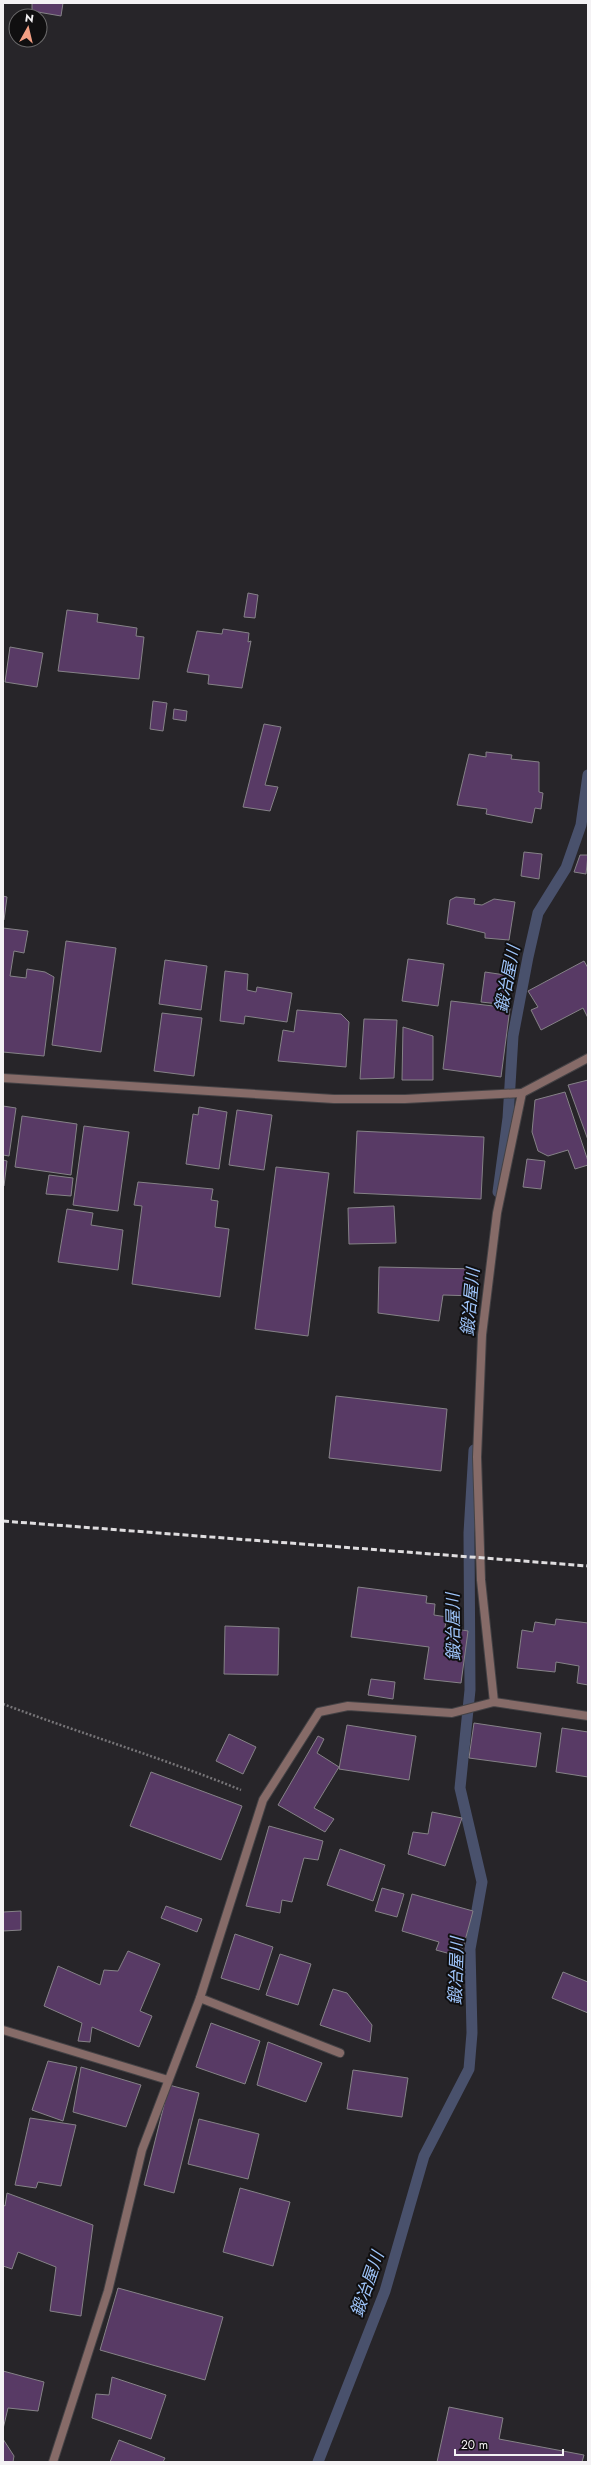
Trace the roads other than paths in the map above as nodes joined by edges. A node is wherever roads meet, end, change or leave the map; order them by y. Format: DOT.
graph roads {
  1 [pos="588,1058"];
  2 [pos="3,1078"];
  3 [pos="522,1093"];
  4 [pos="494,1702"];
  5 [pos="588,1716"];
  6 [pos="200,1998"];
  7 [pos="3,2030"];
  8 [pos="340,2052"];
  9 [pos="168,2080"];
  10 [pos="53,2462"];
  1 -- 3 [label="street"];
  2 -- 3 [label="street"];
  3 -- 4 [label="street"];
  4 -- 5 [label="street"];
  4 -- 6 [label="street"];
  6 -- 8 [label="street"];
  6 -- 9 [label="street"];
  7 -- 9 [label="street"];
  9 -- 10 [label="street"];
}
